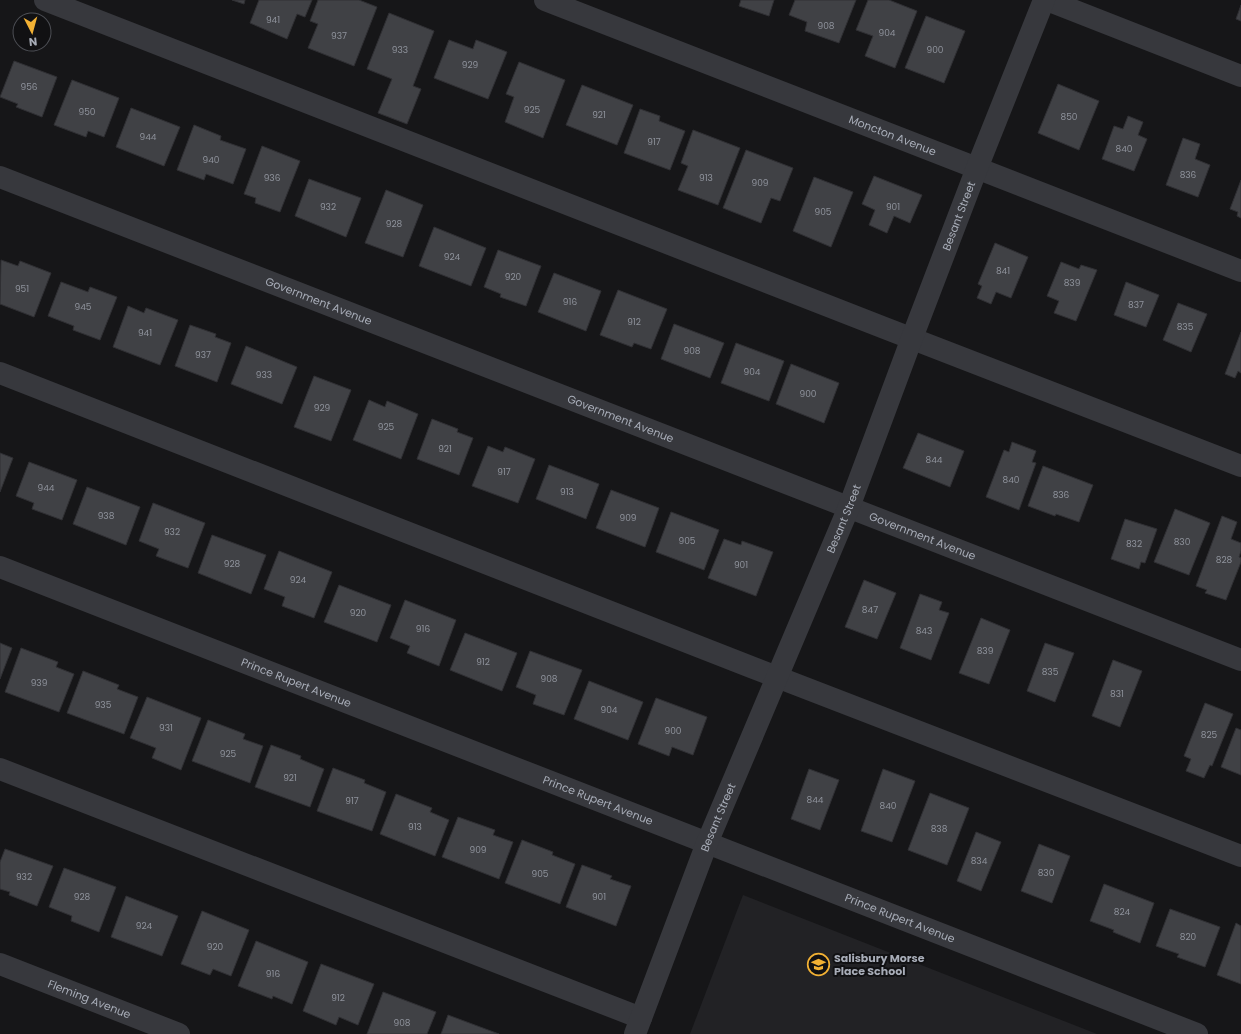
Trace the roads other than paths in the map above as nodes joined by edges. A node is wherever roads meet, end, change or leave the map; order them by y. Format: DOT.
graph roads {
  1 [pos="45,0"];
  2 [pos="545,0"];
  3 [pos="1044,0"];
  4 [pos="1047,0"];
  5 [pos="1241,76"];
  6 [pos="977,168"];
  7 [pos="0,177"];
  8 [pos="1241,271"];
  9 [pos="912,338"];
  10 [pos="0,373"];
  11 [pos="1241,466"];
  12 [pos="849,507"];
  13 [pos="0,567"];
  14 [pos="1241,660"];
  15 [pos="779,677"];
  16 [pos="0,769"];
  17 [pos="707,843"];
  18 [pos="1241,856"];
  19 [pos="0,964"];
  20 [pos="638,1026"];
  21 [pos="179,1034"];
  22 [pos="1197,1034"];
  1 -- 9 [label="street"];
  2 -- 6 [label="street, Moncton Avenue"];
  3 -- 6 [label="street, Besant Street"];
  4 -- 5 [label="street"];
  6 -- 8 [label="street, Moncton Avenue"];
  6 -- 9 [label="street, Besant Street"];
  7 -- 12 [label="street, Government Avenue"];
  9 -- 11 [label="street"];
  9 -- 12 [label="street, Besant Street"];
  10 -- 15 [label="street"];
  12 -- 14 [label="street, Government Avenue"];
  12 -- 15 [label="street, Besant Street"];
  13 -- 17 [label="street, Prince Rupert Avenue"];
  15 -- 17 [label="street, Besant Street"];
  15 -- 18 [label="street"];
  16 -- 20 [label="street"];
  17 -- 20 [label="street, Besant Street"];
  17 -- 22 [label="street, Prince Rupert Avenue"];
  19 -- 21 [label="street, Fleming Avenue"];
}
